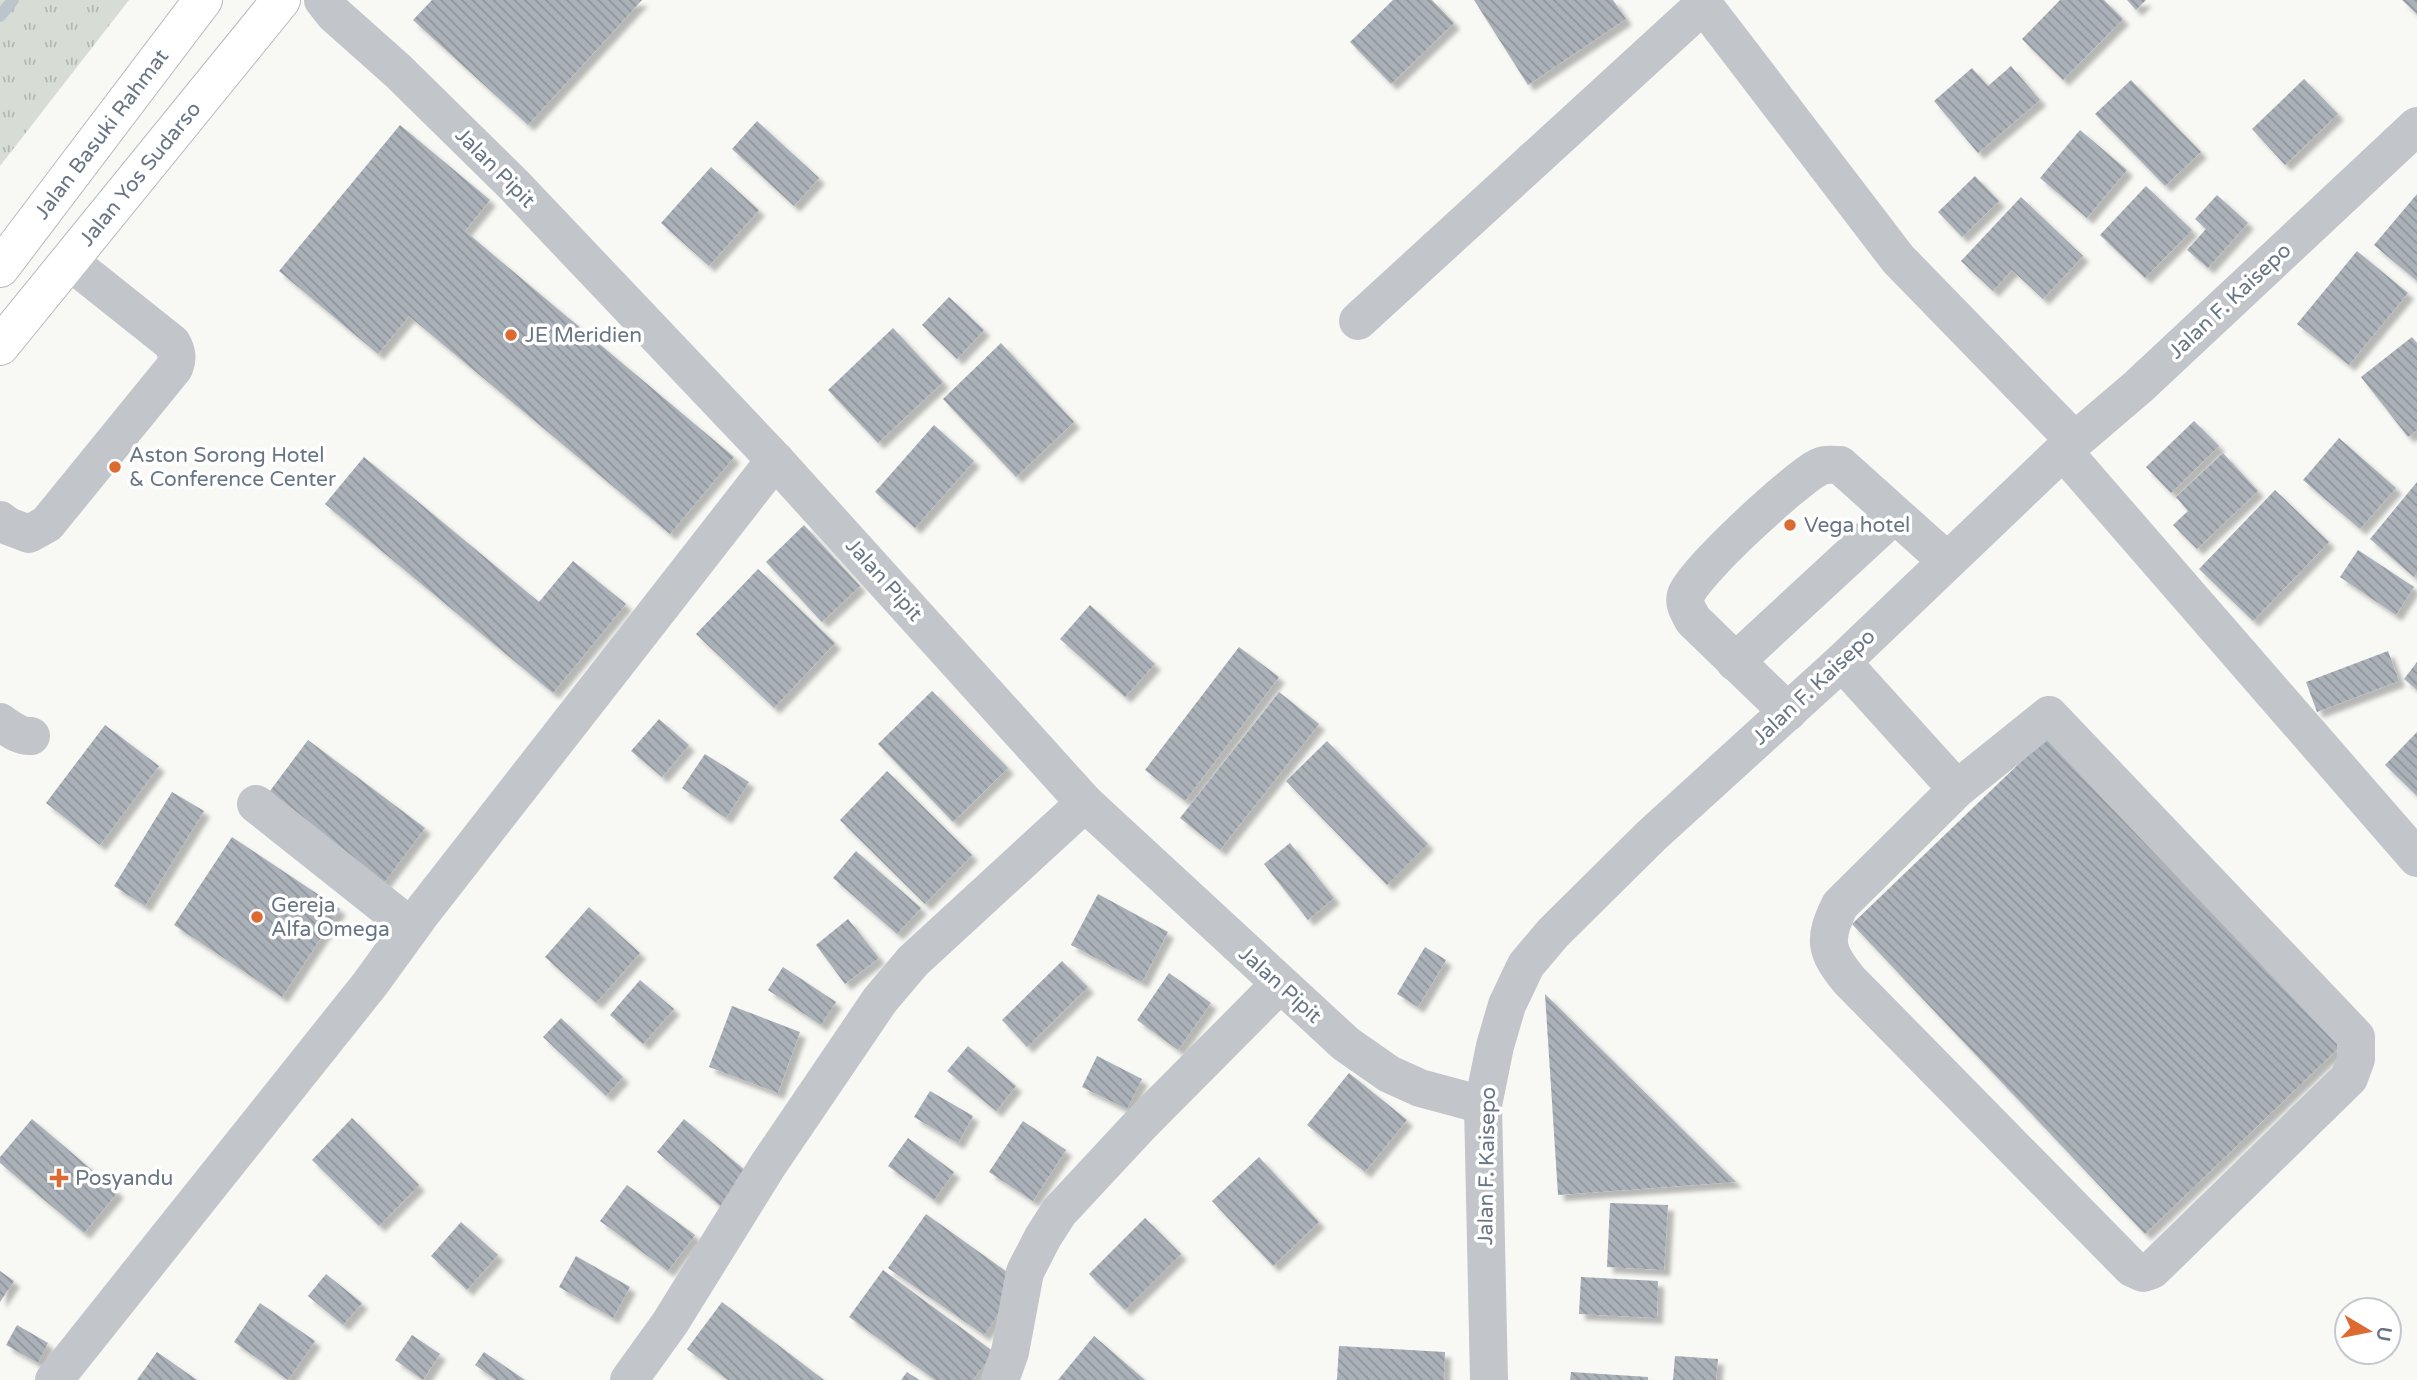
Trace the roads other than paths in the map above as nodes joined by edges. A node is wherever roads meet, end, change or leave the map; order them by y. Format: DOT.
graph roads {
  1 [pos="203,0"];
  2 [pos="281,0"];
  3 [pos="323,0"];
  4 [pos="1702,2"];
  5 [pos="2417,127"];
  6 [pos="68,261"];
  7 [pos="0,268"];
  8 [pos="1358,321"];
  9 [pos="0,346"];
  10 [pos="2069,446"];
  11 [pos="775,460"];
  12 [pos="1894,515"];
  13 [pos="0,520"];
  14 [pos="1947,561"];
  15 [pos="1735,662"];
  16 [pos="1842,662"];
  17 [pos="1788,712"];
  18 [pos="1957,789"];
  19 [pos="1085,803"];
  20 [pos="256,804"];
  21 [pos="2417,858"];
  22 [pos="411,927"];
  23 [pos="1279,985"];
  24 [pos="1483,1105"];
  25 [pos="54,1380"];
  26 [pos="629,1380"];
  27 [pos="1000,1380"];
  28 [pos="1489,1380"];
  1 -- 7 [label="highway, Jalan Basuki Rahmat"];
  2 -- 6 [label="highway, Jalan Yos Sudarso"];
  3 -- 11 [label="street, Jalan Pipit"];
  4 -- 8 [label="street"];
  4 -- 10 [label="street"];
  5 -- 10 [label="street, Jalan F. Kaisepo"];
  6 -- 9 [label="highway, Jalan Yos Sudarso"];
  6 -- 13 [label="street"];
  10 -- 14 [label="street, Jalan F. Kaisepo"];
  10 -- 21 [label="street"];
  11 -- 19 [label="street, Jalan Pipit"];
  11 -- 22 [label="street"];
  12 -- 14 [label="street"];
  12 -- 15 [label="street"];
  12 -- 15 [label="street"];
  14 -- 16 [label="street, Jalan F. Kaisepo"];
  15 -- 17 [label="street"];
  16 -- 17 [label="street, Jalan F. Kaisepo"];
  16 -- 18 [label="street"];
  17 -- 24 [label="street, Jalan F. Kaisepo"];
  18 -- 18 [label="street"];
  19 -- 23 [label="street, Jalan Pipit"];
  19 -- 26 [label="street"];
  20 -- 22 [label="street"];
  22 -- 25 [label="street"];
  23 -- 24 [label="street, Jalan Pipit"];
  23 -- 27 [label="street"];
  24 -- 28 [label="street, Jalan F. Kaisepo"];
}
